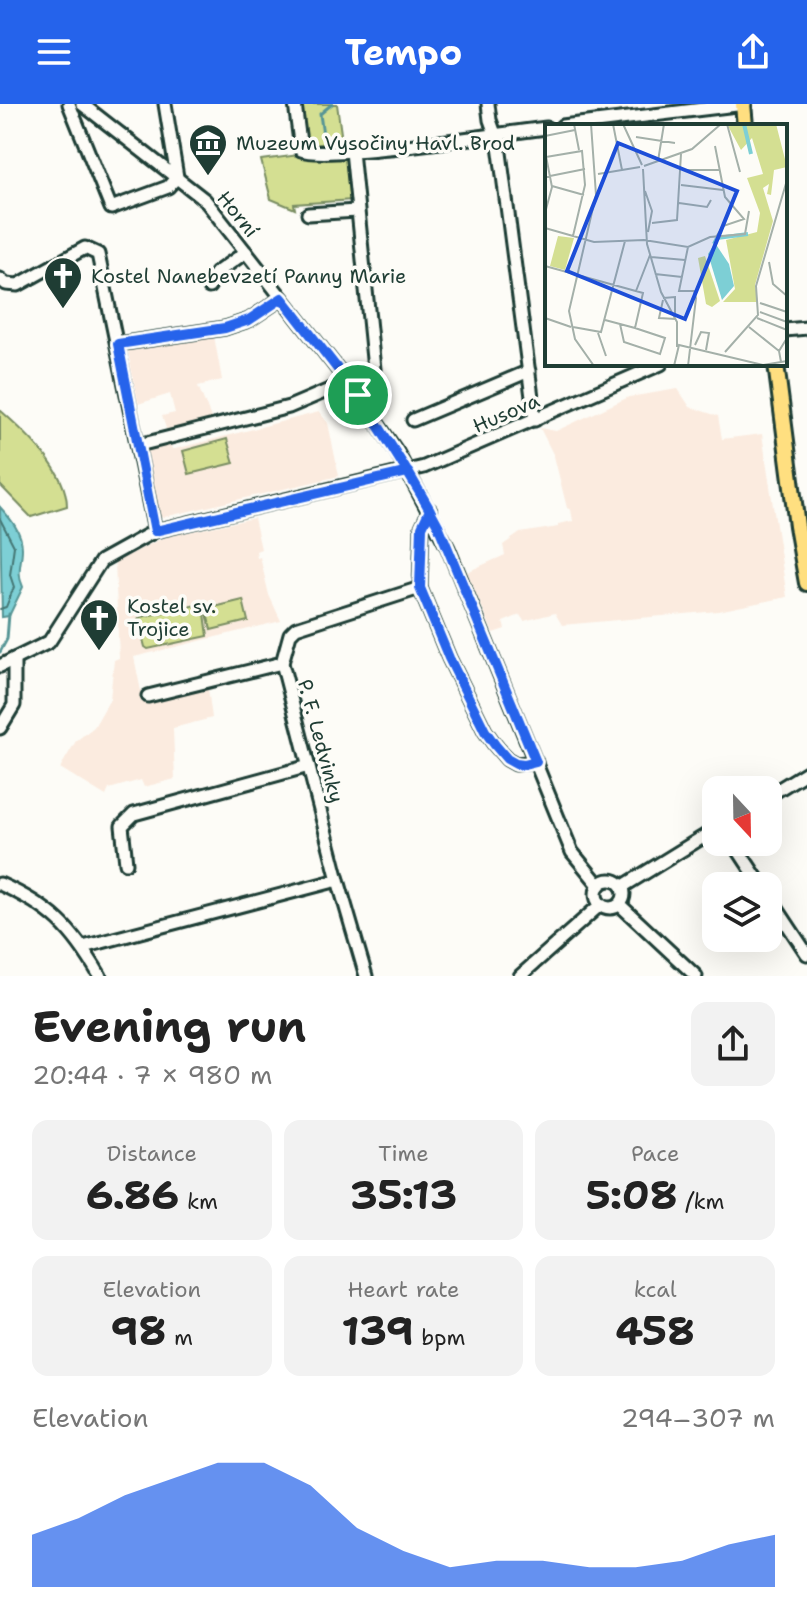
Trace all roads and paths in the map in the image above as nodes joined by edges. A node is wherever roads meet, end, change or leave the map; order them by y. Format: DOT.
graph roads {
  1 [pos="69,104"];
  2 [pos="82,104"];
  3 [pos="165,104"];
  4 [pos="295,104"];
  5 [pos="488,104"];
  6 [pos="744,104"];
  7 [pos="579,124"];
  8 [pos="745,124"];
  9 [pos="545,128"];
  10 [pos="495,134"];
  11 [pos="352,151"];
  12 [pos="177,177"];
  13 [pos="357,211"];
  14 [pos="308,214"];
  15 [pos="246,252"];
  16 [pos="3,281"];
  17 [pos="209,287"];
  18 [pos="282,298"];
  19 [pos="807,328"];
  20 [pos="787,330"];
  21 [pos="118,344"];
  22 [pos="656,366"];
  23 [pos="776,366"];
  24 [pos="529,371"];
  25 [pos="348,382"];
  26 [pos="358,395"];
  27 [pos="413,420"];
  28 [pos="535,420"];
  29 [pos="139,445"];
  30 [pos="408,472"];
  31 [pos="430,510"];
  32 [pos="155,531"];
  33 [pos="807,583"];
  34 [pos="420,588"];
  35 [pos="14,659"];
  36 [pos="282,663"];
  37 [pos="0,666"];
  38 [pos="148,696"];
  39 [pos="0,728"];
  40 [pos="536,762"];
  41 [pos="309,766"];
  42 [pos="807,772"];
  43 [pos="782,787"];
  44 [pos="702,838"];
  45 [pos="126,863"];
  46 [pos="338,880"];
  47 [pos="0,884"];
  48 [pos="599,885"];
  49 [pos="622,887"];
  50 [pos="600,905"];
  51 [pos="620,905"];
  52 [pos="782,916"];
  53 [pos="83,947"];
  54 [pos="807,954"];
  55 [pos="535,970"];
  56 [pos="361,975"];
  57 [pos="100,976"];
  58 [pos="520,976"];
  59 [pos="696,976"];
  1 -- 12 [label="street"];
  2 -- 12 [label="street, Horní"];
  3 -- 12 [label="street"];
  4 -- 11 [label="street"];
  5 -- 10 [label="street"];
  6 -- 7 [label="street"];
  6 -- 8 [label="main road"];
  9 -- 10 [label="street"];
  10 -- 11 [label="street"];
  10 -- 24 [label="street"];
  11 -- 13 [label="street"];
  12 -- 15 [label="street, Horní"];
  13 -- 14 [label="street"];
  13 -- 26 [label="street"];
  15 -- 17 [label="street"];
  15 -- 18 [label="street, Horní"];
  16 -- 21 [label="street"];
  18 -- 21 [label="street"];
  18 -- 25 [label="street, Horní"];
  19 -- 20 [label="street"];
  21 -- 29 [label="street"];
  22 -- 28 [label="street, Husova"];
  23 -- 33 [label="main road"];
  24 -- 27 [label="street, Husova"];
  24 -- 28 [label="street"];
  25 -- 26 [label="street, Horní"];
  25 -- 29 [label="street"];
  26 -- 30 [label="street, Horní"];
  28 -- 30 [label="street, Husova"];
  29 -- 32 [label="street"];
  30 -- 31 [label="street, Horní"];
  30 -- 32 [label="street, Husova"];
  31 -- 34 [label="street"];
  31 -- 40 [label="street, Horní"];
  32 -- 35 [label="street, Husova"];
  34 -- 36 [label="street, P. F. Ledvinky"];
  34 -- 40 [label="street"];
  35 -- 37 [label="street, Husova"];
  35 -- 39 [label="street"];
  36 -- 38 [label="street"];
  36 -- 41 [label="street, P. F. Ledvinky"];
  40 -- 48 [label="street, Horní"];
  41 -- 45 [label="street"];
  41 -- 46 [label="street, P. F. Ledvinky"];
  42 -- 43 [label="street"];
  44 -- 49 [label="street"];
  46 -- 53 [label="street"];
  46 -- 56 [label="street, P. F. Ledvinky"];
  47 -- 53 [label="street"];
  48 -- 49 [label="street"];
  48 -- 50 [label="street"];
  49 -- 51 [label="street"];
  50 -- 51 [label="street"];
  50 -- 55 [label="street"];
  51 -- 59 [label="street"];
  52 -- 54 [label="street"];
  53 -- 57 [label="street"];
  55 -- 58 [label="street"];
}
